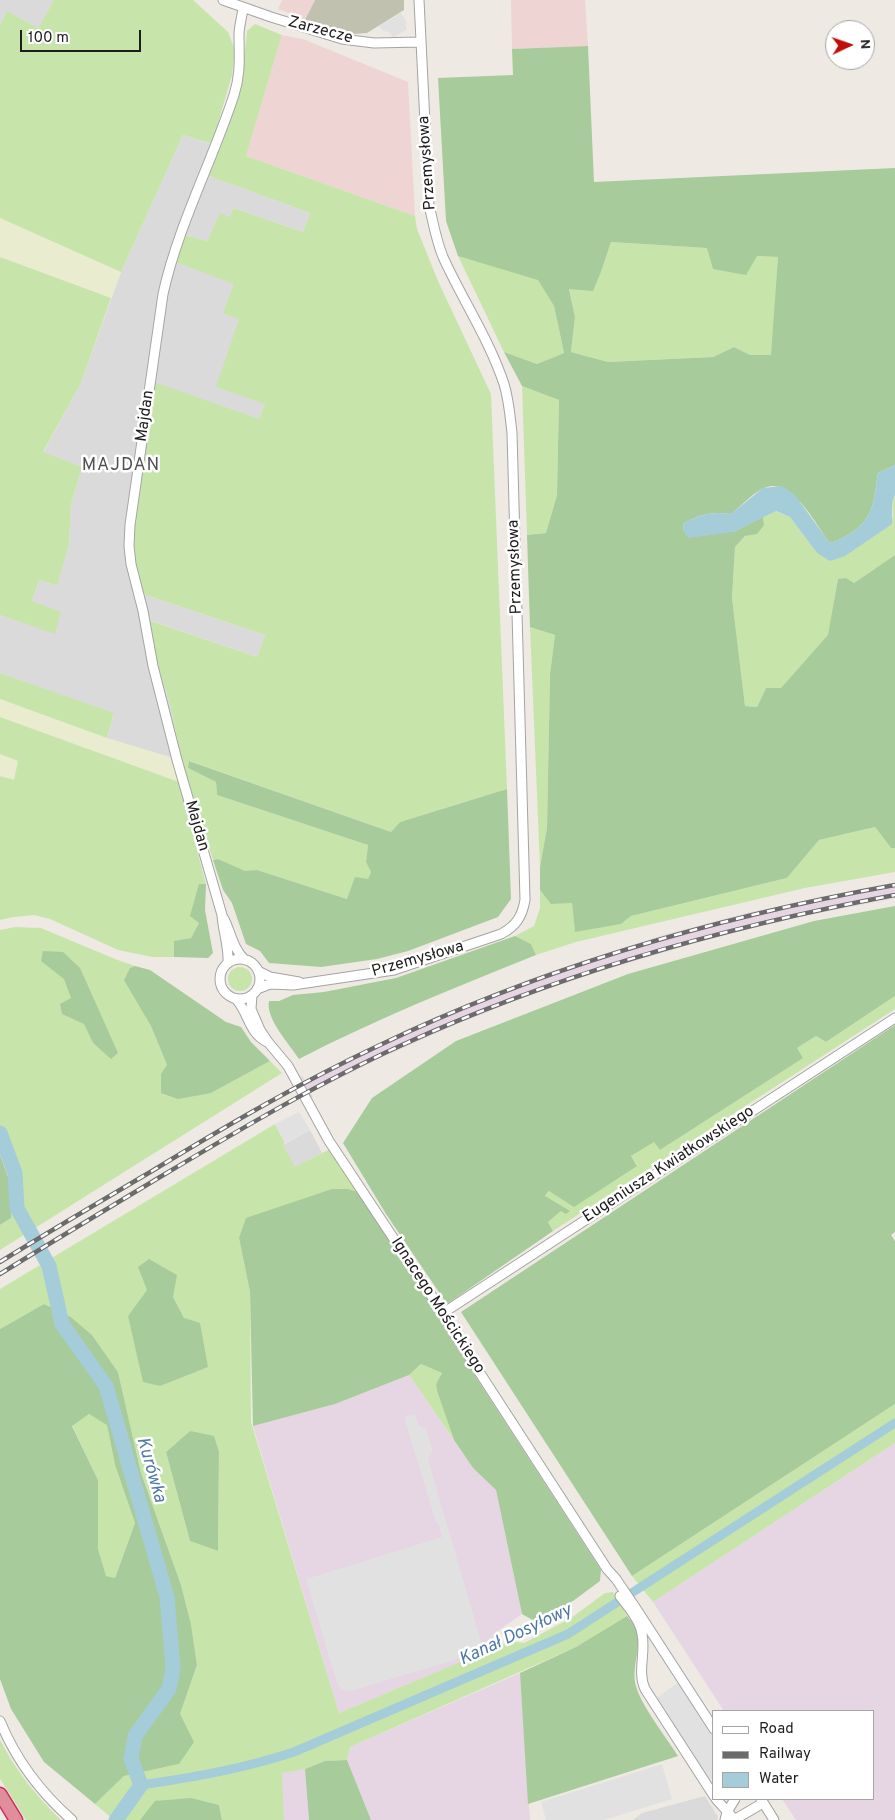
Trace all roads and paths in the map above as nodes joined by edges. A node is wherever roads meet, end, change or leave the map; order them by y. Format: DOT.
graph roads {
  1 [pos="223,0"];
  2 [pos="419,0"];
  3 [pos="243,8"];
  4 [pos="421,42"];
  5 [pos="222,915"];
  6 [pos="245,960"];
  7 [pos="228,963"];
  8 [pos="258,971"];
  9 [pos="302,982"];
  10 [pos="255,992"];
  11 [pos="236,999"];
  12 [pos="895,1018"];
  13 [pos="268,1042"];
  14 [pos="443,1313"];
  15 [pos="632,1608"];
  16 [pos="663,1651"];
  17 [pos="642,1654"];
  18 [pos="0,1721"];
  19 [pos="712,1726"];
  20 [pos="712,1792"];
  21 [pos="0,1794"];
  22 [pos="717,1800"];
  23 [pos="734,1800"];
  24 [pos="762,1801"];
  25 [pos="726,1816"];
  26 [pos="16,1820"];
  27 [pos="72,1820"];
  28 [pos="735,1820"];
  29 [pos="774,1820"];
  1 -- 3 [label="street, Zarzecze"];
  2 -- 4 [label="street, Przemysłowa"];
  3 -- 4 [label="street, Zarzecze"];
  3 -- 5 [label="street, Majdan"];
  4 -- 9 [label="street, Przemysłowa"];
  5 -- 6 [label="street, Majdan"];
  5 -- 7 [label="street, Majdan"];
  6 -- 7 [label="street"];
  6 -- 8 [label="street"];
  7 -- 11 [label="street"];
  8 -- 9 [label="street, Przemysłowa"];
  8 -- 10 [label="street"];
  9 -- 10 [label="street, Przemysłowa"];
  10 -- 11 [label="street"];
  10 -- 13 [label="street, Ignacego Mościckiego"];
  11 -- 13 [label="street, Ignacego Mościckiego"];
  12 -- 14 [label="street, Eugeniusza Kwiatkowskiego"];
  13 -- 14 [label="street, Ignacego Mościckiego"];
  14 -- 15 [label="street, Ignacego Mościckiego"];
  15 -- 16 [label="street, Ignacego Mościckiego"];
  15 -- 17 [label="street, Ignacego Mościckiego"];
  16 -- 17 [label="street"];
  16 -- 19 [label="street, Ignacego Mościckiego"];
  17 -- 20 [label="street, Ignacego Mościckiego"];
  18 -- 27 [label="street"];
  21 -- 26 [label="highway"];
  22 -- 25 [label="street, Ignacego Mościckiego"];
  23 -- 25 [label="street"];
  24 -- 28 [label="street"];
  24 -- 29 [label="street"];
  25 -- 28 [label="street, Ignacego Mościckiego"];
}
